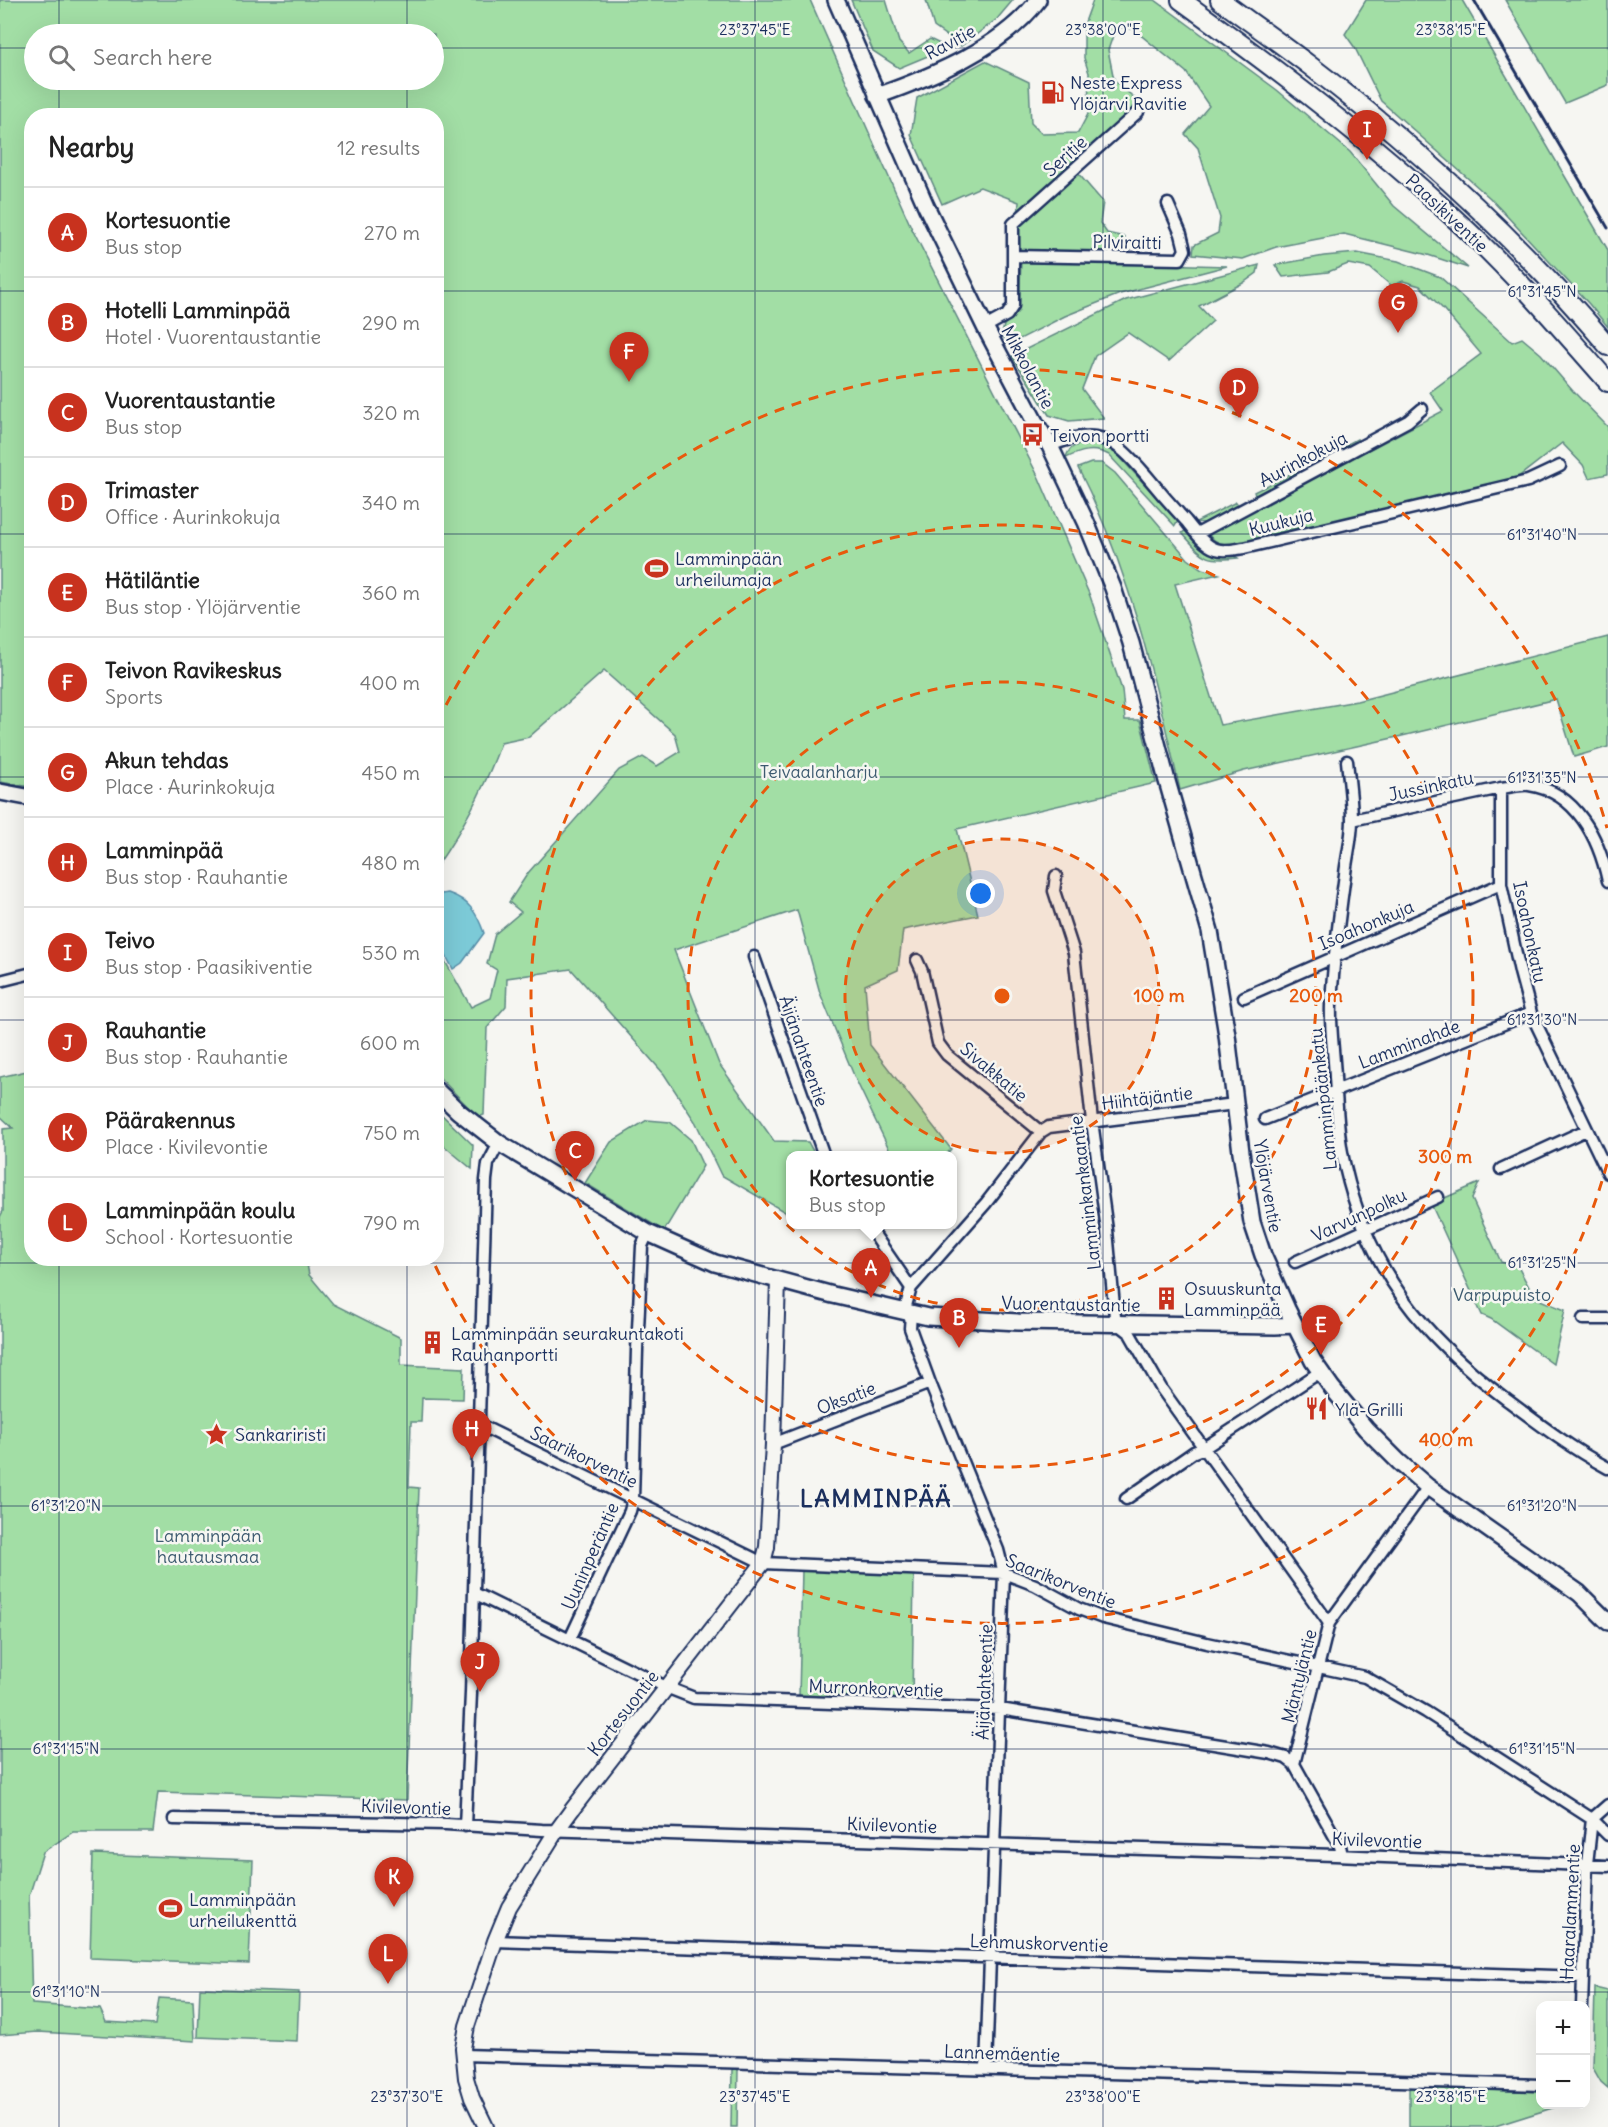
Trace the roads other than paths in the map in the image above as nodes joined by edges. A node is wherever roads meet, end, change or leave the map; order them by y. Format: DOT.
graph roads {
  1 [pos="836,0"];
  2 [pos="1046,0"];
  3 [pos="1181,0"];
  4 [pos="1220,0"];
  5 [pos="1036,4"];
  6 [pos="878,96"];
  7 [pos="1138,112"];
  8 [pos="1168,204"];
  9 [pos="1014,256"];
  10 [pos="985,327"];
  11 [pos="1608,346"];
  12 [pos="1608,382"];
  13 [pos="1422,409"];
  14 [pos="1050,446"];
  15 [pos="1560,466"];
  16 [pos="1197,534"];
  17 [pos="1347,761"];
  18 [pos="1501,788"];
  19 [pos="0,792"];
  20 [pos="24,796"];
  21 [pos="1171,796"];
  22 [pos="1352,820"];
  23 [pos="1056,876"];
  24 [pos="1608,880"];
  25 [pos="1502,884"];
  26 [pos="1334,956"];
  27 [pos="754,957"];
  28 [pos="917,960"];
  29 [pos="24,975"];
  30 [pos="0,981"];
  31 [pos="1244,997"];
  32 [pos="1531,1012"];
  33 [pos="1336,1089"];
  34 [pos="444,1097"];
  35 [pos="1235,1104"];
  36 [pos="1265,1119"];
  37 [pos="1092,1121"];
  38 [pos="1586,1130"];
  39 [pos="1041,1132"];
  40 [pos="499,1143"];
  41 [pos="823,1151"];
  42 [pos="1501,1169"];
  43 [pos="1608,1173"];
  44 [pos="1438,1197"];
  45 [pos="870,1229"];
  46 [pos="1365,1232"];
  47 [pos="648,1233"];
  48 [pos="1295,1262"];
  49 [pos="778,1281"];
  50 [pos="911,1288"];
  51 [pos="907,1313"];
  52 [pos="1583,1319"];
  53 [pos="1608,1319"];
  54 [pos="1120,1325"];
  55 [pos="1295,1325"];
  56 [pos="1320,1372"];
  57 [pos="930,1383"];
  58 [pos="480,1425"];
  59 [pos="773,1444"];
  60 [pos="1204,1448"];
  61 [pos="1608,1468"];
  62 [pos="1428,1487"];
  63 [pos="633,1499"];
  64 [pos="1126,1499"];
  65 [pos="763,1563"];
  66 [pos="1004,1573"];
  67 [pos="474,1593"];
  68 [pos="1608,1622"];
  69 [pos="1329,1623"];
  70 [pos="570,1639"];
  71 [pos="1317,1666"];
  72 [pos="666,1687"];
  73 [pos="1000,1709"];
  74 [pos="1294,1764"];
  75 [pos="1608,1805"];
  76 [pos="174,1819"];
  77 [pos="1592,1820"];
  78 [pos="465,1826"];
  79 [pos="558,1829"];
  80 [pos="1608,1835"];
  81 [pos="994,1845"];
  82 [pos="1342,1855"];
  83 [pos="1587,1864"];
  84 [pos="1608,1866"];
  85 [pos="495,1941"];
  86 [pos="991,1958"];
  87 [pos="1582,1977"];
  88 [pos="1582,2001"];
  89 [pos="462,2055"];
  90 [pos="986,2069"];
  91 [pos="1536,2085"];
  92 [pos="486,2127"];
  1 -- 6 [label="main road, Mikkolantie"];
  2 -- 5 [label="main road, Ravitie"];
  3 -- 12 [label="highway, Paasikiventie"];
  4 -- 11 [label="highway, Paasikiventie"];
  5 -- 6 [label="main road, Ravitie"];
  6 -- 10 [label="main road, Mikkolantie"];
  7 -- 9 [label="street, Seritie"];
  8 -- 9 [label="street, Pilviraitti"];
  9 -- 10 [label="street"];
  10 -- 14 [label="main road, Mikkolantie"];
  13 -- 16 [label="street, Aurinkokuja"];
  14 -- 16 [label="street, Kuukuja"];
  14 -- 21 [label="main road, Mikkolantie"];
  15 -- 16 [label="street, Kuukuja"];
  17 -- 22 [label="street, Lamminpäänkatu"];
  18 -- 22 [label="street, Jussinkatu"];
  18 -- 24 [label="street, Jussinkatu"];
  18 -- 25 [label="street, Isoahonkatu"];
  19 -- 20 [label="main road"];
  21 -- 35 [label="main road, Ylöjärventie"];
  22 -- 26 [label="street, Lamminpäänkatu"];
  23 -- 37 [label="street, Lamminkankaantie"];
  25 -- 26 [label="street, Isoahonkuja"];
  25 -- 32 [label="street, Isoahonkatu"];
  26 -- 31 [label="street, Isoahonkuja"];
  26 -- 33 [label="street, Lamminpäänkatu"];
  27 -- 41 [label="street, Äijänahteentie"];
  28 -- 39 [label="street, Sivakkatie"];
  29 -- 30 [label="street"];
  32 -- 33 [label="street, Lamminahde"];
  32 -- 38 [label="street, Isoahonkatu"];
  33 -- 36 [label="street, Lamminahde"];
  33 -- 46 [label="street, Lamminpäänkatu"];
  34 -- 40 [label="main road, Vuorentaustantie"];
  35 -- 37 [label="street, Hiihtäjäntie"];
  35 -- 55 [label="main road, Ylöjärventie"];
  37 -- 39 [label="street, Hiihtäjäntie"];
  37 -- 54 [label="street, Lamminkankaantie"];
  38 -- 42 [label="street"];
  38 -- 43 [label="street, Isoahonkatu"];
  39 -- 50 [label="street"];
  40 -- 47 [label="main road, Vuorentaustantie"];
  40 -- 58 [label="street"];
  44 -- 46 [label="street, Varvunpolku"];
  45 -- 50 [label="street"];
  46 -- 48 [label="street, Varvunpolku"];
  46 -- 61 [label="street, Lamminpäänkatu"];
  47 -- 49 [label="main road, Vuorentaustantie"];
  47 -- 63 [label="street, Uuninperäntie"];
  49 -- 51 [label="main road, Vuorentaustantie"];
  49 -- 59 [label="street, Kortesuontie"];
  50 -- 51 [label="street"];
  51 -- 54 [label="main road, Vuorentaustantie"];
  51 -- 57 [label="street, Äijänahteentie"];
  52 -- 53 [label="street"];
  54 -- 55 [label="main road, Vuorentaustantie"];
  54 -- 60 [label="street, Lamminkankaantie"];
  55 -- 56 [label="main road, Ylöjärventie"];
  56 -- 60 [label="street"];
  56 -- 62 [label="main road, Ylöjärventie"];
  57 -- 59 [label="street, Oksatie"];
  57 -- 66 [label="street, Äijänahteentie"];
  58 -- 63 [label="street, Saarikorventie"];
  58 -- 67 [label="street"];
  59 -- 65 [label="street, Kortesuontie"];
  60 -- 64 [label="street"];
  60 -- 69 [label="street, Lamminkankaantie"];
  62 -- 68 [label="main road, Ylöjärventie"];
  62 -- 69 [label="street, Mäntyläntie"];
  63 -- 65 [label="street, Saarikorventie"];
  63 -- 70 [label="street, Uuninperäntie"];
  65 -- 66 [label="street, Saarikorventie"];
  65 -- 72 [label="street, Kortesuontie"];
  66 -- 71 [label="street, Saarikorventie"];
  66 -- 73 [label="street, Äijänahteentie"];
  67 -- 70 [label="street, Murronkorventie"];
  67 -- 78 [label="street"];
  69 -- 71 [label="street, Mäntyläntie"];
  70 -- 72 [label="street, Murronkorventie"];
  71 -- 74 [label="street, Mäntyläntie"];
  71 -- 77 [label="street, Saarikorventie"];
  72 -- 73 [label="street, Murronkorventie"];
  72 -- 79 [label="street, Kortesuontie"];
  73 -- 74 [label="street, Murronkorventie"];
  73 -- 81 [label="street, Äijänahteentie"];
  74 -- 82 [label="street"];
  75 -- 77 [label="street"];
  76 -- 78 [label="street, Kivilevontie"];
  77 -- 80 [label="street, Saarikorventie"];
  77 -- 83 [label="street, Haaralammentie"];
  78 -- 79 [label="street, Kivilevontie"];
  79 -- 81 [label="street, Kivilevontie"];
  79 -- 85 [label="street, Kortesuontie"];
  81 -- 82 [label="street, Kivilevontie"];
  81 -- 86 [label="street, Äijänahteentie"];
  82 -- 83 [label="street, Kivilevontie"];
  83 -- 84 [label="street, Kivilevontie"];
  83 -- 87 [label="street, Haaralammentie"];
  85 -- 86 [label="street, Lehmuskorventie"];
  85 -- 89 [label="street, Kortesuontie"];
  86 -- 87 [label="street, Lehmuskorventie"];
  86 -- 90 [label="street, Äijänahteentie"];
  87 -- 88 [label="street, Haaralammentie"];
  89 -- 90 [label="street, Lannemäentie"];
  89 -- 92 [label="street"];
  90 -- 91 [label="street, Lannemäentie"];
}
